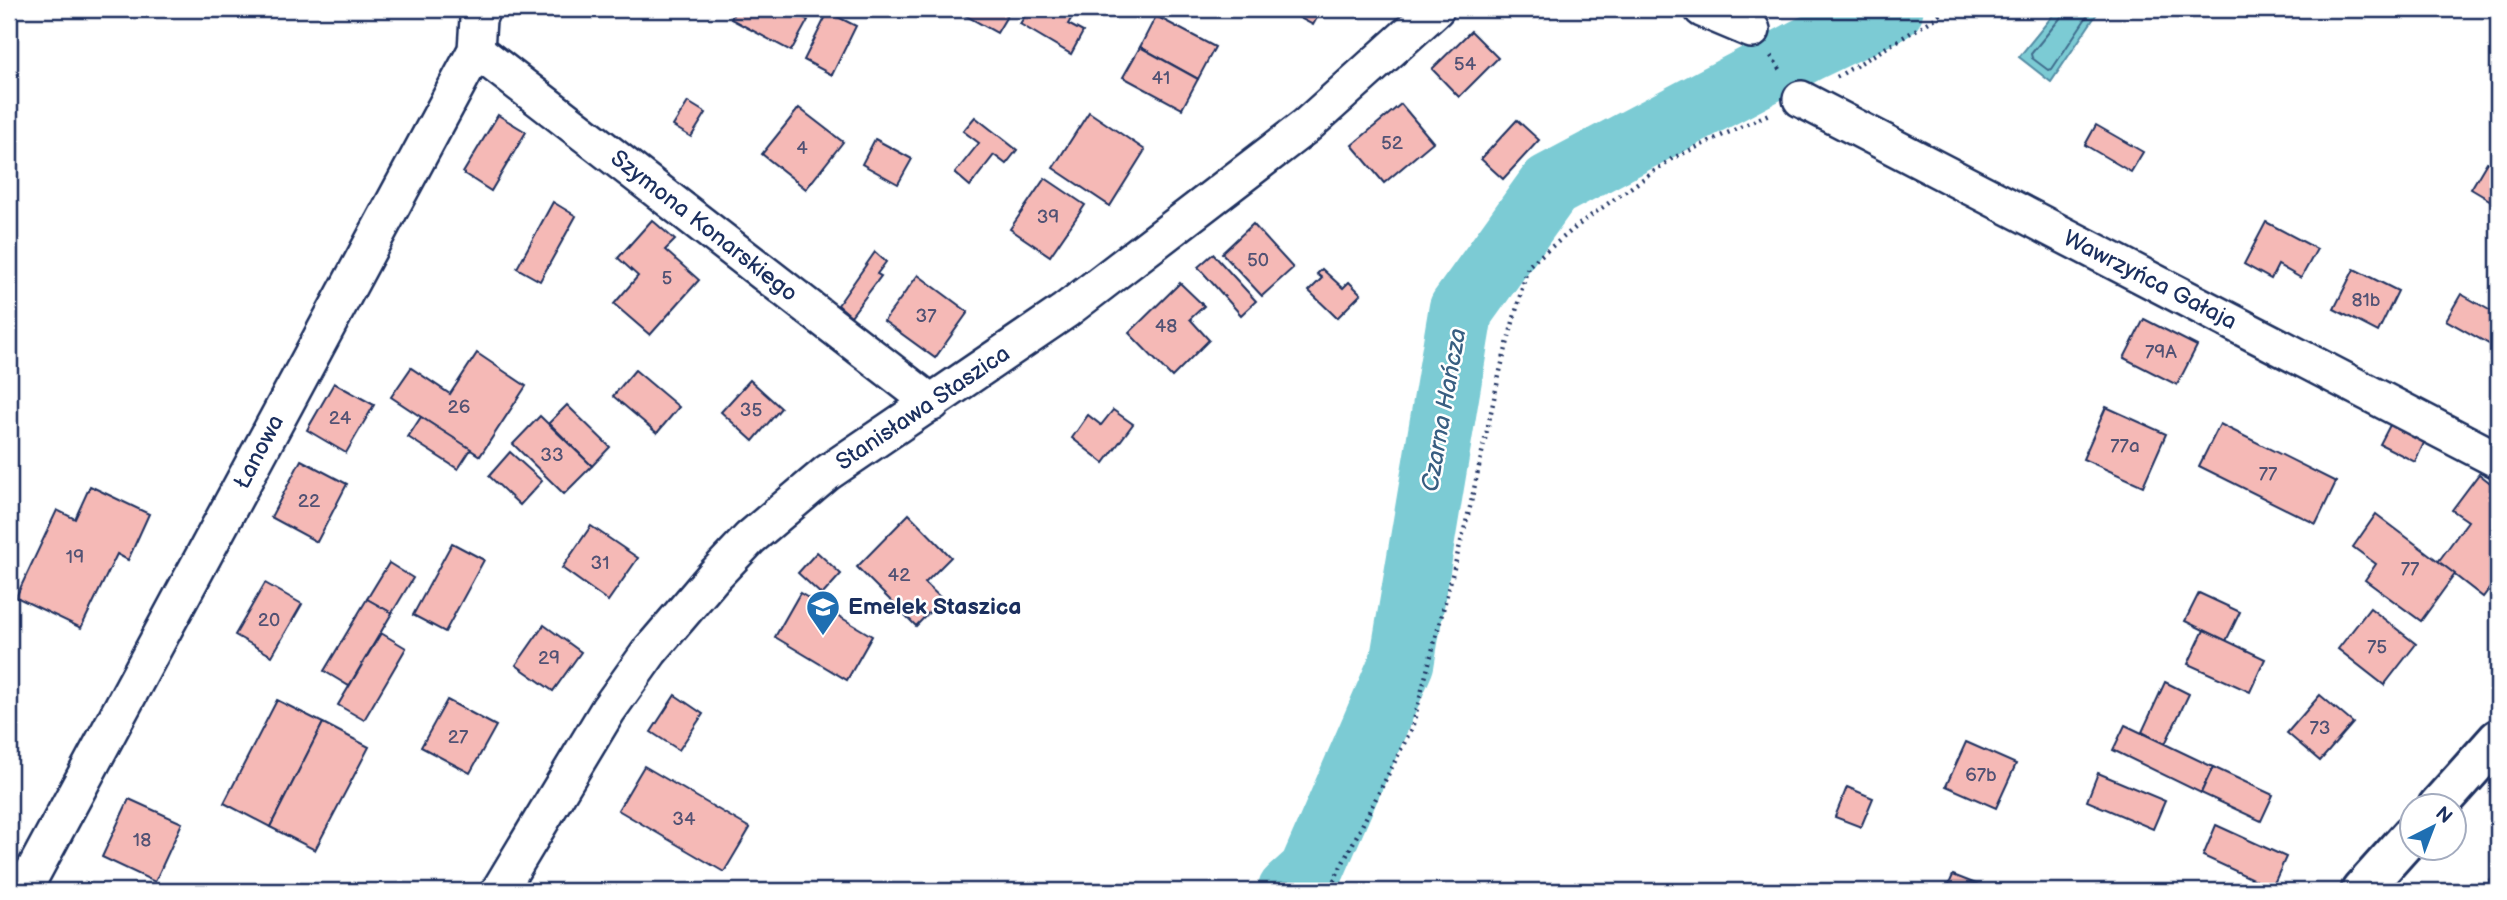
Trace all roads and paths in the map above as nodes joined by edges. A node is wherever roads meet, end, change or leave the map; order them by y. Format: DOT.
graph roads {
  1 [pos="482,9"];
  2 [pos="1436,9"];
  3 [pos="1702,9"];
  4 [pos="1945,9"];
  5 [pos="1752,30"];
  6 [pos="476,50"];
  7 [pos="1801,99"];
  8 [pos="932,402"];
  9 [pos="2498,460"];
  10 [pos="2498,739"];
  11 [pos="2451,792"];
  12 [pos="2398,850"];
  13 [pos="23,891"];
  14 [pos="499,891"];
  15 [pos="1324,891"];
  16 [pos="2361,891"];
  1 -- 6 [label="street, Łanowa"];
  2 -- 8 [label="street, Stanisława Staszica"];
  3 -- 5 [label="street"];
  4 -- 7 [label="path"];
  5 -- 7 [label="path"];
  6 -- 8 [label="street, Szymona Konarskiego"];
  6 -- 13 [label="street, Łanowa"];
  7 -- 9 [label="street, Wawrzyńca Gałaja"];
  7 -- 15 [label="path"];
  8 -- 14 [label="street, Stanisława Staszica"];
  10 -- 11 [label="street"];
  12 -- 16 [label="street"];
}
